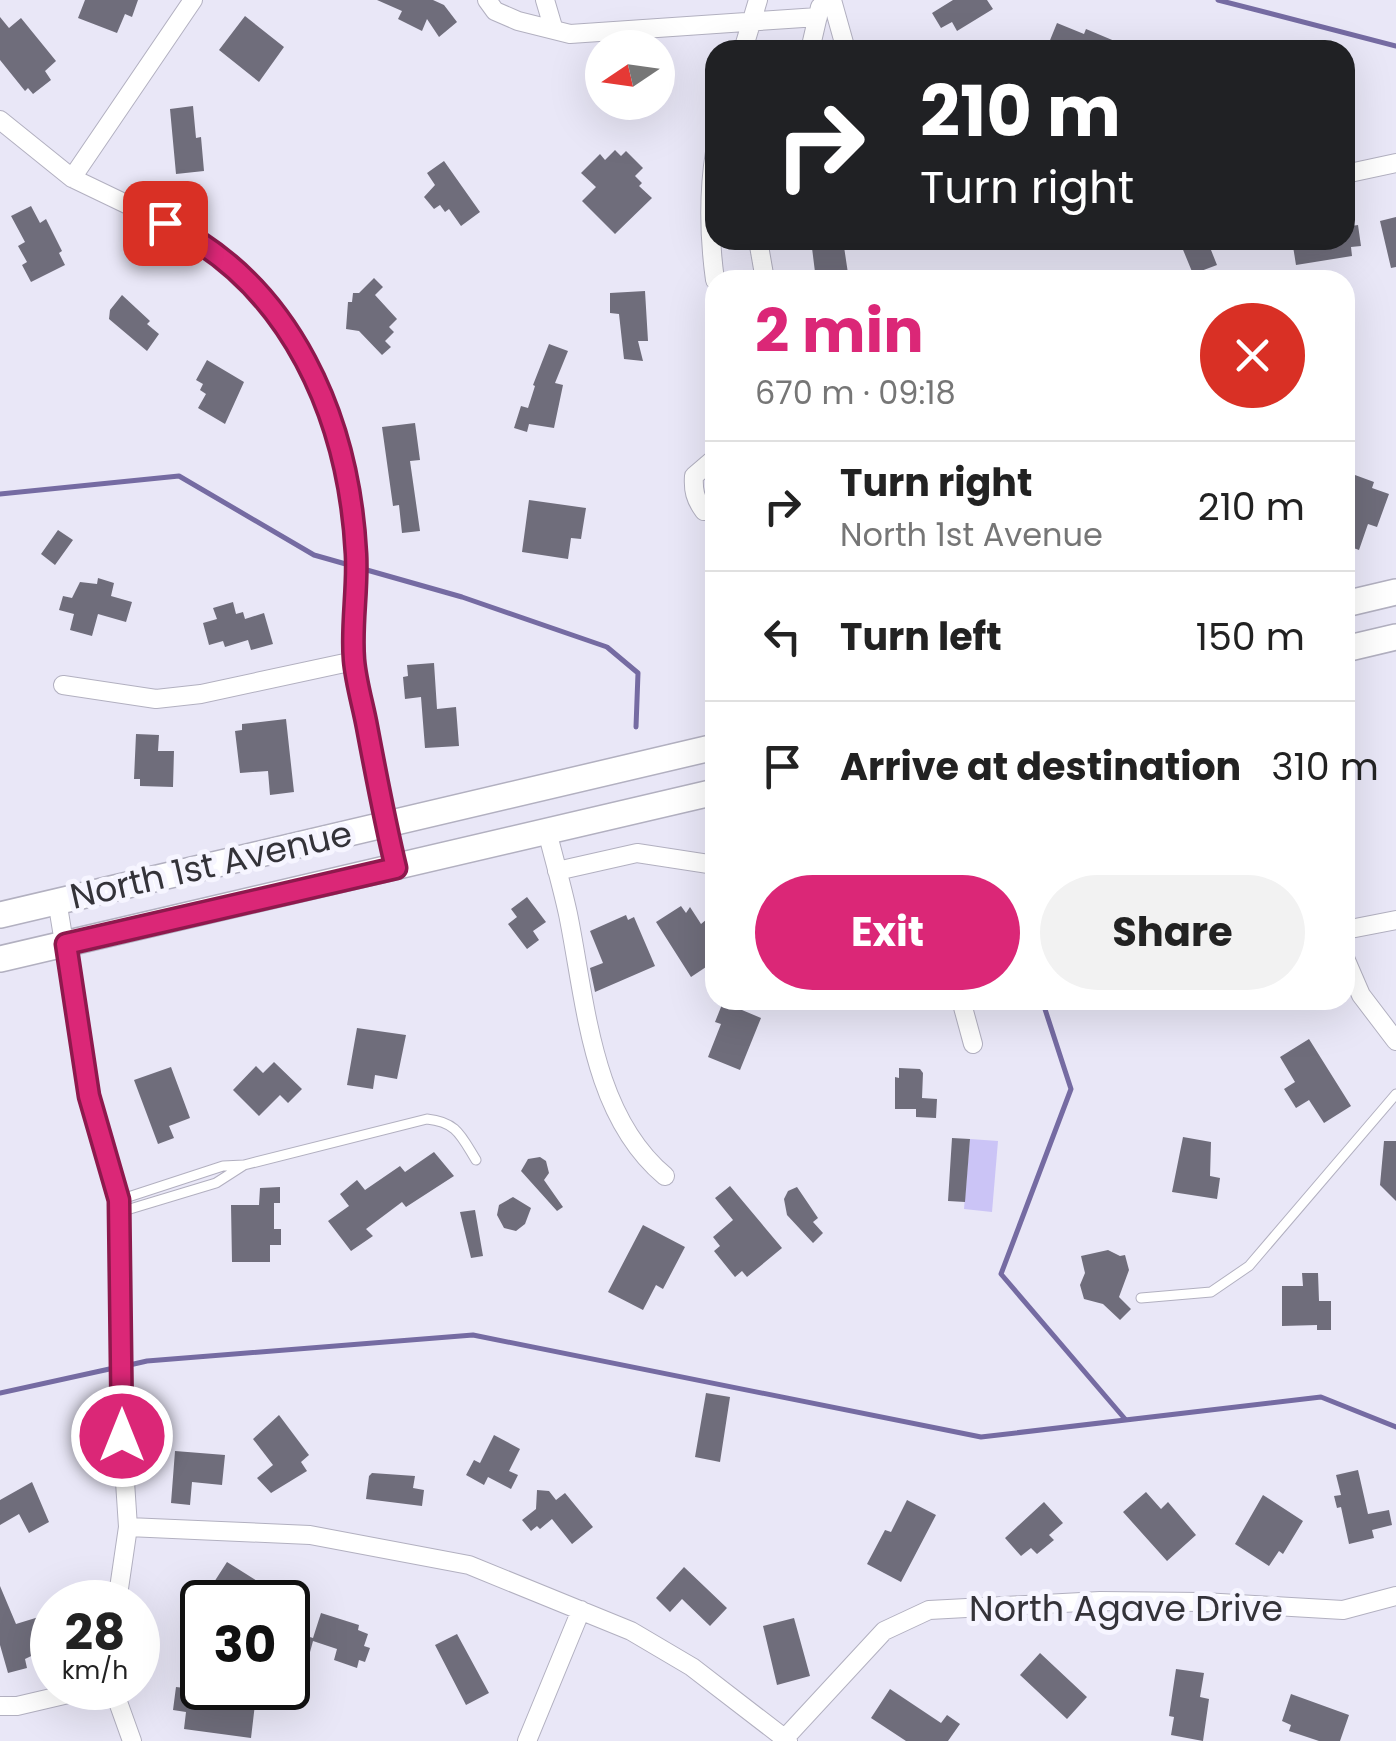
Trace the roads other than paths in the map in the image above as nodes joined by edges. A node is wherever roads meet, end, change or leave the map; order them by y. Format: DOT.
graph roads {
  1 [pos="193,0"];
  2 [pos="486,0"];
  3 [pos="546,0"];
  4 [pos="758,0"];
  5 [pos="832,0"];
  6 [pos="820,8"];
  7 [pos="753,20"];
  8 [pos="553,27"];
  9 [pos="746,40"];
  10 [pos="812,40"];
  11 [pos="838,40"];
  12 [pos="0,120"];
  13 [pos="1396,163"];
  14 [pos="1355,172"];
  15 [pos="72,178"];
  16 [pos="705,467"];
  17 [pos="705,510"];
  18 [pos="1396,592"];
  19 [pos="1355,602"];
  20 [pos="1396,637"];
  21 [pos="1355,646"];
  22 [pos="354,660"];
  23 [pos="62,685"];
  24 [pos="705,749"];
  25 [pos="705,794"];
  26 [pos="386,826"];
  27 [pos="547,831"];
  28 [pos="705,863"];
  29 [pos="396,868"];
  30 [pos="557,871"];
  31 [pos="57,900"];
  32 [pos="0,915"];
  33 [pos="1396,920"];
  34 [pos="1355,928"];
  35 [pos="66,944"];
  36 [pos="0,960"];
  37 [pos="1355,981"];
  38 [pos="963,1010"];
  39 [pos="1396,1041"];
  40 [pos="974,1044"];
  41 [pos="1396,1094"];
  42 [pos="476,1160"];
  43 [pos="665,1176"];
  44 [pos="120,1206"];
  45 [pos="1142,1298"];
  46 [pos="128,1527"];
  47 [pos="120,1580"];
  48 [pos="1396,1596"];
  49 [pos="581,1610"];
  50 [pos="30,1703"];
  51 [pos="0,1706"];
  52 [pos="121,1710"];
  53 [pos="786,1740"];
  54 [pos="132,1741"];
  55 [pos="526,1741"];
  1 -- 15 [label="street"];
  2 -- 8 [label="street"];
  3 -- 8 [label="street"];
  4 -- 7 [label="street"];
  5 -- 11 [label="street"];
  6 -- 7 [label="street"];
  6 -- 10 [label="street"];
  7 -- 8 [label="street"];
  7 -- 9 [label="street"];
  12 -- 15 [label="street"];
  13 -- 14 [label="street"];
  15 -- 22 [label="street"];
  16 -- 17 [label="street"];
  18 -- 19 [label="main road"];
  20 -- 21 [label="main road"];
  22 -- 23 [label="street"];
  22 -- 26 [label="street"];
  24 -- 26 [label="main road, North 1st Avenue"];
  25 -- 27 [label="main road, North 1st Avenue"];
  26 -- 29 [label="street"];
  26 -- 31 [label="main road, North 1st Avenue"];
  27 -- 29 [label="main road, North 1st Avenue"];
  27 -- 30 [label="street"];
  28 -- 30 [label="street"];
  29 -- 35 [label="main road, North 1st Avenue"];
  30 -- 43 [label="street"];
  31 -- 32 [label="main road, North 1st Avenue"];
  31 -- 35 [label="street"];
  33 -- 34 [label="street"];
  35 -- 36 [label="main road, North 1st Avenue"];
  35 -- 44 [label="street"];
  37 -- 39 [label="street"];
  38 -- 40 [label="street"];
  41 -- 45 [label="lane"];
  42 -- 44 [label="lane"];
  44 -- 46 [label="street"];
  46 -- 47 [label="street"];
  46 -- 49 [label="street"];
  48 -- 53 [label="street, North Agave Drive"];
  49 -- 53 [label="street"];
  49 -- 55 [label="street"];
  50 -- 51 [label="street"];
  52 -- 54 [label="street"];
}
